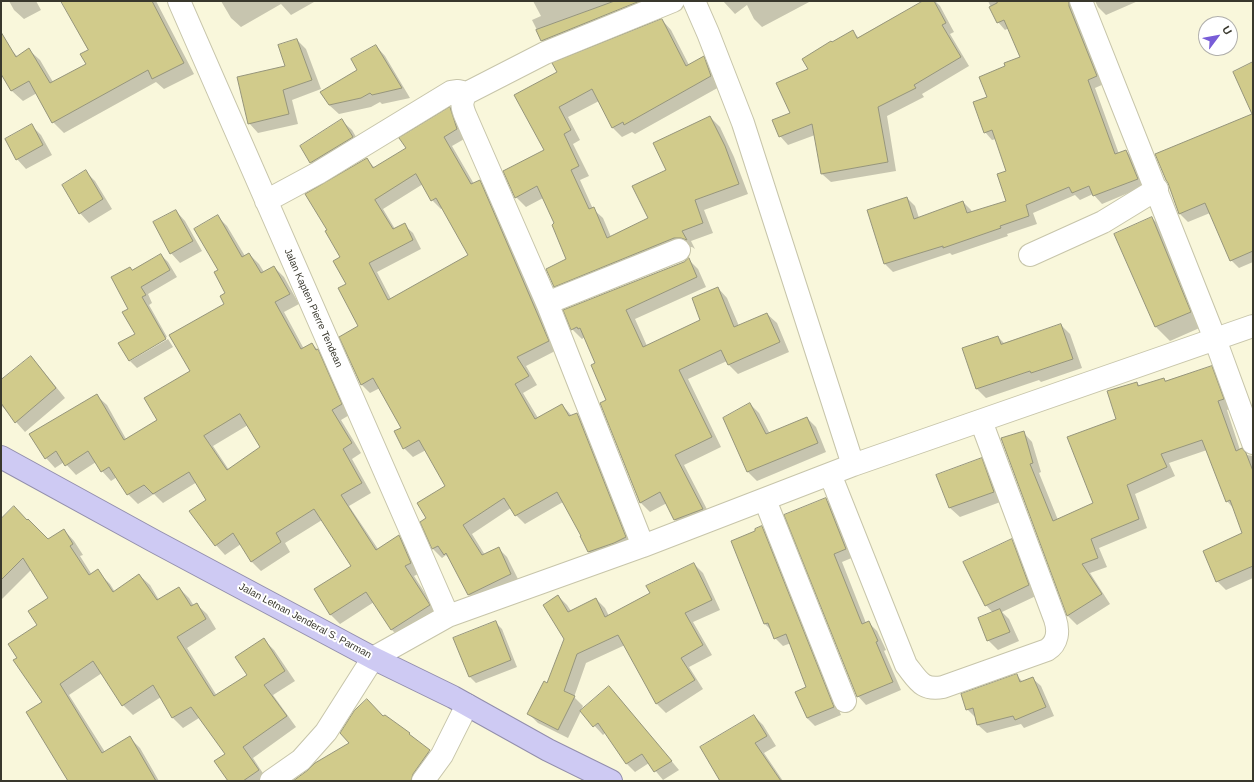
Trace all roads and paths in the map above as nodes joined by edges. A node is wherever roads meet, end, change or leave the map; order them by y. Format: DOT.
graph roads {
  1 [pos="179,1"];
  2 [pos="673,1"];
  3 [pos="694,1"];
  4 [pos="1081,1"];
  5 [pos="467,93"];
  6 [pos="1157,189"];
  7 [pos="266,200"];
  8 [pos="679,250"];
  9 [pos="1030,255"];
  10 [pos="547,303"];
  11 [pos="1253,326"];
  12 [pos="1215,339"];
  13 [pos="981,421"];
  14 [pos="1253,443"];
  15 [pos="1,457"];
  16 [pos="853,465"];
  17 [pos="830,474"];
  18 [pos="766,500"];
  19 [pos="643,546"];
  20 [pos="448,616"];
  21 [pos="374,658"];
  22 [pos="845,701"];
  23 [pos="467,705"];
  24 [pos="271,781"];
  25 [pos="423,781"];
  26 [pos="611,781"];
  1 -- 7 [label="street, Jalan Kapten Pierre Tendean"];
  2 -- 5 [label="street"];
  3 -- 16 [label="street"];
  4 -- 6 [label="street"];
  5 -- 7 [label="street"];
  5 -- 10 [label="street"];
  6 -- 9 [label="street"];
  6 -- 12 [label="street"];
  7 -- 20 [label="street, Jalan Kapten Pierre Tendean"];
  8 -- 10 [label="street"];
  10 -- 19 [label="street"];
  11 -- 12 [label="street"];
  12 -- 13 [label="street"];
  12 -- 14 [label="street"];
  13 -- 16 [label="street"];
  13 -- 17 [label="street"];
  15 -- 21 [label="highway, Jalan Letnan Jenderal S. Parman"];
  16 -- 17 [label="street"];
  17 -- 18 [label="street"];
  18 -- 19 [label="street"];
  18 -- 22 [label="street"];
  19 -- 20 [label="street"];
  20 -- 21 [label="street"];
  21 -- 23 [label="highway, Jalan Letnan Jenderal S. Parman"];
  21 -- 24 [label="street"];
  23 -- 25 [label="street"];
  23 -- 26 [label="highway, Jalan Letnan Jenderal S. Parman"];
}
